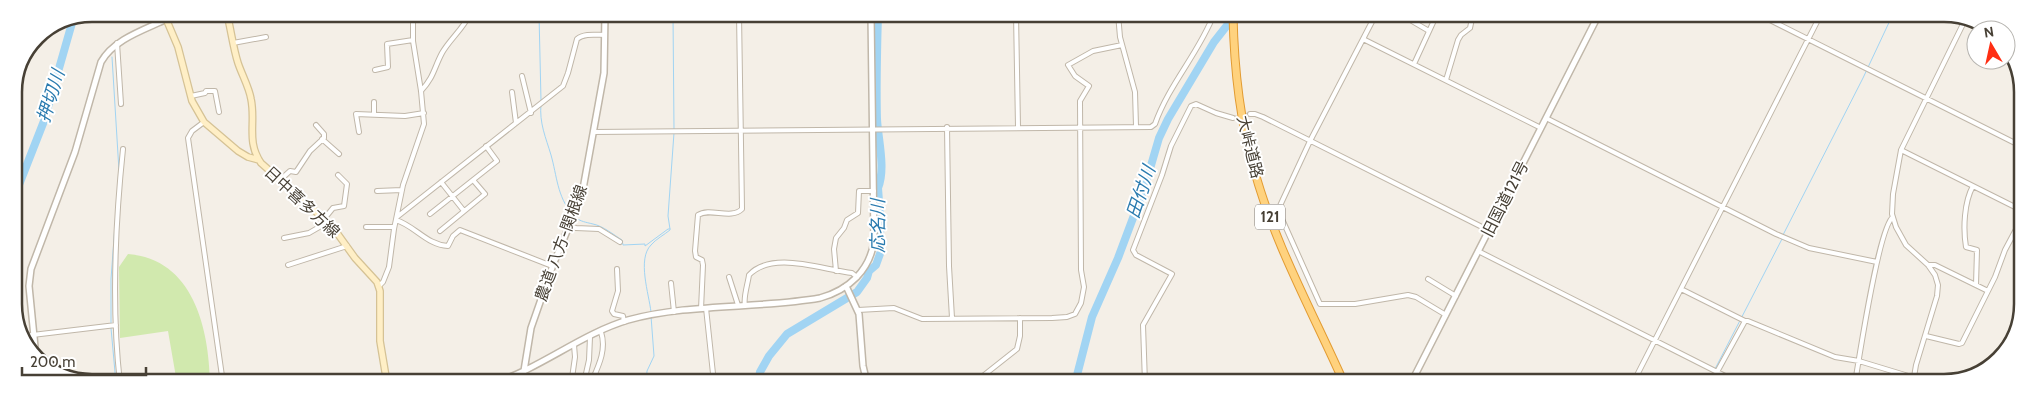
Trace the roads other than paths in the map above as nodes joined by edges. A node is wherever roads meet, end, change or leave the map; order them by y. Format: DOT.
graph roads {
  1 [pos="154,22"];
  2 [pos="168,22"];
  3 [pos="229,22"];
  4 [pos="413,22"];
  5 [pos="466,22"];
  6 [pos="605,22"];
  7 [pos="739,22"];
  8 [pos="871,22"];
  9 [pos="1016,22"];
  10 [pos="1119,22"];
  11 [pos="1210,22"];
  12 [pos="1233,22"];
  13 [pos="1372,22"];
  14 [pos="1414,22"];
  15 [pos="1433,22"];
  16 [pos="1471,22"];
  17 [pos="1594,22"];
  18 [pos="1773,22"];
  19 [pos="1817,22"];
  20 [pos="1962,26"];
  21 [pos="1429,31"];
  22 [pos="605,36"];
  23 [pos="266,37"];
  24 [pos="1363,39"];
  25 [pos="413,40"];
  26 [pos="1808,40"];
  27 [pos="117,43"];
  28 [pos="233,43"];
  29 [pos="1122,45"];
  30 [pos="1414,64"];
  31 [pos="375,70"];
  32 [pos="522,76"];
  33 [pos="1446,80"];
  34 [pos="422,91"];
  35 [pos="512,92"];
  36 [pos="191,96"];
  37 [pos="1928,100"];
  38 [pos="374,102"];
  39 [pos="121,104"];
  40 [pos="220,112"];
  41 [pos="424,113"];
  42 [pos="531,113"];
  43 [pos="374,114"];
  44 [pos="1250,114"];
  45 [pos="1233,118"];
  46 [pos="1546,118"];
  47 [pos="204,122"];
  48 [pos="516,123"];
  49 [pos="316,124"];
  50 [pos="1136,126"];
  51 [pos="947,127"];
  52 [pos="1018,127"];
  53 [pos="1080,127"];
  54 [pos="872,128"];
  55 [pos="1541,128"];
  56 [pos="740,130"];
  57 [pos="360,132"];
  58 [pos="593,132"];
  59 [pos="322,139"];
  60 [pos="1310,141"];
  61 [pos="2014,143"];
  62 [pos="486,146"];
  63 [pos="123,149"];
  64 [pos="1901,150"];
  65 [pos="339,154"];
  66 [pos="259,160"];
  67 [pos="338,175"];
  68 [pos="280,180"];
  69 [pos="473,180"];
  70 [pos="440,182"];
  71 [pos="1973,186"];
  72 [pos="402,190"];
  73 [pos="377,191"];
  74 [pos="874,191"];
  75 [pos="452,197"];
  76 [pos="2014,206"];
  77 [pos="1722,207"];
  78 [pos="464,211"];
  79 [pos="430,214"];
  80 [pos="1893,217"];
  81 [pos="396,218"];
  82 [pos="453,220"];
  83 [pos="326,221"];
  84 [pos="366,226"];
  85 [pos="569,226"];
  86 [pos="394,227"];
  87 [pos="459,230"];
  88 [pos="1488,230"];
  89 [pos="440,231"];
  90 [pos="2014,232"];
  91 [pos="284,238"];
  92 [pos="620,242"];
  93 [pos="347,246"];
  94 [pos="1478,251"];
  95 [pos="1877,262"];
  96 [pos="288,265"];
  97 [pos="1928,265"];
  98 [pos="552,266"];
  99 [pos="617,269"];
  100 [pos="836,271"];
  101 [pos="729,277"];
  102 [pos="858,277"];
  103 [pos="1428,279"];
  104 [pos="671,283"];
  105 [pos="379,286"];
  106 [pos="1976,286"];
  107 [pos="847,288"];
  108 [pos="1681,289"];
  109 [pos="1988,291"];
  110 [pos="1456,296"];
  111 [pos="738,305"];
  112 [pos="745,305"];
  113 [pos="704,309"];
  114 [pos="858,310"];
  115 [pos="674,312"];
  116 [pos="1446,315"];
  117 [pos="952,318"];
  118 [pos="1020,318"];
  119 [pos="1742,320"];
  120 [pos="624,322"];
  121 [pos="116,325"];
  122 [pos="601,332"];
  123 [pos="30,335"];
  124 [pos="34,335"];
  125 [pos="1926,336"];
  126 [pos="590,337"];
  127 [pos="1655,340"];
  128 [pos="35,343"];
  129 [pos="574,345"];
  130 [pos="1860,361"];
  131 [pos="524,371"];
  132 [pos="1717,372"];
  133 [pos="119,374"];
  134 [pos="222,374"];
  135 [pos="385,374"];
  136 [pos="516,374"];
  137 [pos="524,374"];
  138 [pos="573,374"];
  139 [pos="586,374"];
  140 [pos="596,374"];
  141 [pos="713,374"];
  142 [pos="865,374"];
  143 [pos="985,374"];
  144 [pos="1145,374"];
  145 [pos="1340,374"];
  146 [pos="1416,374"];
  147 [pos="1638,374"];
  148 [pos="1721,374"];
  149 [pos="1857,374"];
  150 [pos="1897,374"];
  151 [pos="1915,374"];
  1 -- 27 [label="street"];
  2 -- 36 [label="main road"];
  3 -- 28 [label="main road, 日中喜多方線"];
  4 -- 25 [label="street"];
  5 -- 34 [label="street"];
  6 -- 22 [label="street, 農道 八方-関根線"];
  7 -- 56 [label="street"];
  8 -- 54 [label="street"];
  9 -- 52 [label="street"];
  10 -- 29 [label="street"];
  11 -- 50 [label="street"];
  12 -- 145 [label="highway, 大峠道路 / 121"];
  13 -- 24 [label="street"];
  14 -- 21 [label="street"];
  15 -- 21 [label="street"];
  16 -- 33 [label="street"];
  17 -- 46 [label="street, 旧国道121号"];
  18 -- 26 [label="street"];
  19 -- 26 [label="street"];
  20 -- 37 [label="street"];
  21 -- 30 [label="street"];
  22 -- 42 [label="street"];
  22 -- 58 [label="street, 農道 八方-関根線"];
  23 -- 28 [label="street"];
  24 -- 30 [label="street"];
  24 -- 60 [label="street"];
  25 -- 31 [label="street"];
  25 -- 34 [label="street"];
  26 -- 37 [label="street"];
  26 -- 77 [label="street"];
  27 -- 39 [label="street"];
  27 -- 124 [label="street"];
  28 -- 66 [label="main road, 日中喜多方線"];
  29 -- 50 [label="street"];
  29 -- 53 [label="street"];
  30 -- 33 [label="street"];
  32 -- 42 [label="street"];
  33 -- 55 [label="street"];
  34 -- 41 [label="street"];
  35 -- 48 [label="street"];
  36 -- 40 [label="street"];
  36 -- 47 [label="main road"];
  37 -- 61 [label="street"];
  37 -- 64 [label="street"];
  38 -- 43 [label="street"];
  41 -- 43 [label="street"];
  41 -- 72 [label="street"];
  42 -- 48 [label="street"];
  43 -- 57 [label="street"];
  44 -- 60 [label="street"];
  45 -- 144 [label="street"];
  46 -- 55 [label="street, 旧国道121号"];
  46 -- 77 [label="street"];
  47 -- 66 [label="main road"];
  47 -- 134 [label="street"];
  48 -- 62 [label="street"];
  49 -- 59 [label="street"];
  50 -- 53 [label="street"];
  51 -- 52 [label="street"];
  51 -- 54 [label="street"];
  51 -- 117 [label="street"];
  52 -- 53 [label="street"];
  53 -- 118 [label="street"];
  54 -- 56 [label="street"];
  54 -- 74 [label="street"];
  55 -- 88 [label="street, 旧国道121号"];
  56 -- 58 [label="street"];
  56 -- 113 [label="street"];
  58 -- 85 [label="street, 農道 八方-関根線"];
  59 -- 65 [label="street"];
  59 -- 68 [label="street"];
  60 -- 88 [label="street"];
  60 -- 116 [label="street"];
  62 -- 69 [label="street"];
  62 -- 70 [label="street"];
  63 -- 121 [label="street"];
  64 -- 71 [label="street"];
  64 -- 80 [label="street"];
  66 -- 68 [label="main road, 日中喜多方線"];
  67 -- 83 [label="street"];
  68 -- 83 [label="main road, 日中喜多方線"];
  69 -- 75 [label="street"];
  69 -- 78 [label="street"];
  70 -- 75 [label="street"];
  70 -- 81 [label="street"];
  71 -- 76 [label="street"];
  71 -- 106 [label="street"];
  72 -- 73 [label="street"];
  72 -- 81 [label="street"];
  74 -- 100 [label="street"];
  74 -- 102 [label="street"];
  75 -- 78 [label="street"];
  75 -- 79 [label="street"];
  77 -- 95 [label="street"];
  77 -- 108 [label="street"];
  78 -- 82 [label="street"];
  80 -- 95 [label="street"];
  80 -- 97 [label="street"];
  81 -- 86 [label="street"];
  81 -- 87 [label="street"];
  82 -- 87 [label="street"];
  82 -- 89 [label="street"];
  83 -- 91 [label="street"];
  83 -- 93 [label="main road, 日中喜多方線"];
  84 -- 86 [label="street"];
  85 -- 92 [label="street"];
  85 -- 98 [label="street, 農道 八方-関根線"];
  86 -- 105 [label="street"];
  87 -- 98 [label="street"];
  88 -- 94 [label="street, 旧国道121号"];
  90 -- 109 [label="street"];
  93 -- 96 [label="street"];
  93 -- 105 [label="main road, 日中喜多方線"];
  94 -- 110 [label="street, 旧国道121号"];
  94 -- 127 [label="street"];
  95 -- 130 [label="street"];
  97 -- 106 [label="street"];
  97 -- 125 [label="street"];
  98 -- 131 [label="street, 農道 八方-関根線"];
  99 -- 120 [label="street"];
  100 -- 102 [label="street"];
  100 -- 112 [label="street"];
  101 -- 111 [label="street"];
  102 -- 107 [label="street"];
  103 -- 110 [label="street"];
  104 -- 115 [label="street"];
  105 -- 135 [label="main road"];
  106 -- 109 [label="street"];
  107 -- 112 [label="street"];
  107 -- 114 [label="street"];
  108 -- 119 [label="street"];
  108 -- 127 [label="street"];
  109 -- 125 [label="street"];
  110 -- 116 [label="street, 旧国道121号"];
  111 -- 112 [label="street"];
  111 -- 113 [label="street"];
  113 -- 115 [label="street"];
  113 -- 141 [label="street"];
  114 -- 117 [label="street"];
  114 -- 142 [label="street"];
  115 -- 120 [label="street"];
  116 -- 146 [label="street, 旧国道121号"];
  117 -- 118 [label="street"];
  118 -- 143 [label="street"];
  119 -- 130 [label="street"];
  119 -- 132 [label="street"];
  120 -- 122 [label="street"];
  121 -- 124 [label="street"];
  121 -- 133 [label="street"];
  122 -- 126 [label="street"];
  122 -- 140 [label="street"];
  123 -- 124 [label="street"];
  124 -- 128 [label="street"];
  125 -- 151 [label="street"];
  126 -- 129 [label="street"];
  126 -- 139 [label="street"];
  127 -- 132 [label="street"];
  127 -- 147 [label="street"];
  129 -- 131 [label="street"];
  129 -- 138 [label="street"];
  130 -- 149 [label="street"];
  130 -- 150 [label="street"];
  131 -- 136 [label="street"];
  131 -- 137 [label="street, 農道 八方-関根線"];
  132 -- 148 [label="street"];
}
